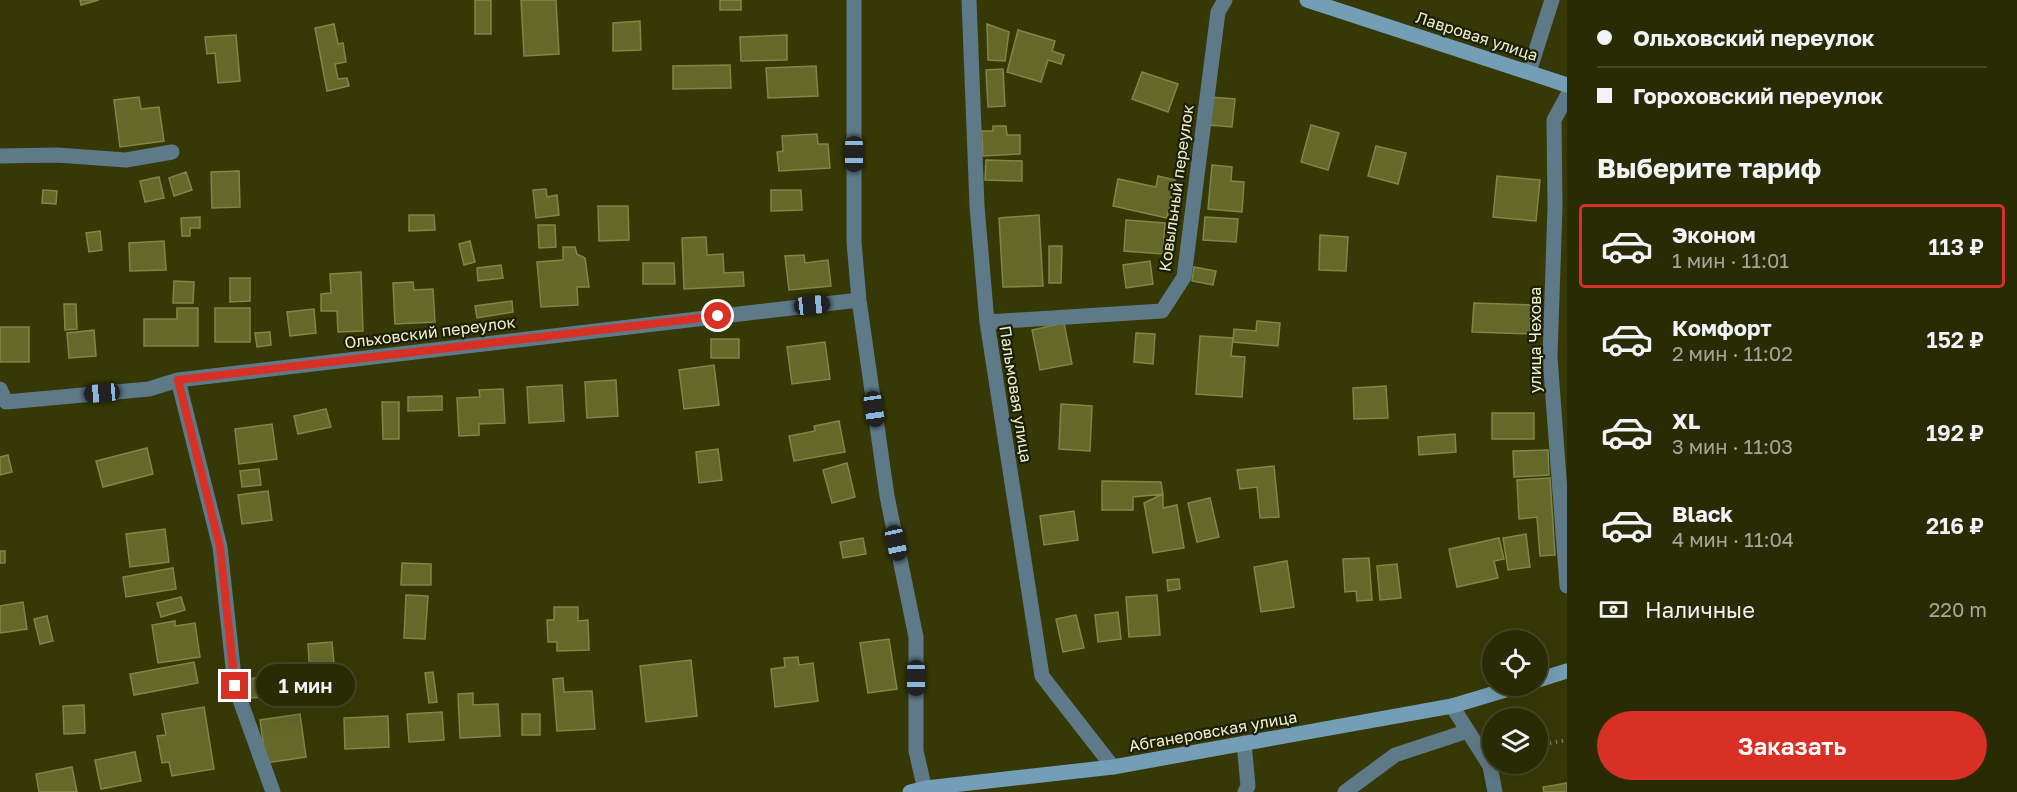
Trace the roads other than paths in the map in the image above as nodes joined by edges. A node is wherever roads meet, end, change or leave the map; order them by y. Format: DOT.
graph roads {
  1 [pos="854,0"];
  2 [pos="969,0"];
  3 [pos="1225,0"];
  4 [pos="1307,0"];
  5 [pos="1552,0"];
  6 [pos="1529,72"];
  7 [pos="1567,85"];
  8 [pos="1567,96"];
  9 [pos="172,152"];
  10 [pos="0,156"];
  11 [pos="860,300"];
  12 [pos="987,322"];
  13 [pos="178,380"];
  14 [pos="3,395"];
  15 [pos="1567,586"];
  16 [pos="1567,671"];
  17 [pos="1548,677"];
  18 [pos="1486,696"];
  19 [pos="1452,706"];
  20 [pos="1468,731"];
  21 [pos="1244,743"];
  22 [pos="1113,767"];
  23 [pos="922,791"];
  24 [pos="273,792"];
  25 [pos="1245,792"];
  26 [pos="1345,792"];
  27 [pos="1496,792"];
  1 -- 11 [label="street"];
  2 -- 12 [label="street, Пальмовая улица"];
  3 -- 12 [label="street, Ковыльный переулок"];
  4 -- 6 [label="street, Лавровая улица"];
  5 -- 6 [label="street"];
  6 -- 7 [label="street, Лавровая улица"];
  8 -- 15 [label="street, улица Чехова"];
  9 -- 10 [label="street"];
  11 -- 13 [label="street, Ольховский переулок"];
  11 -- 23 [label="street"];
  12 -- 22 [label="street, Пальмовая улица"];
  13 -- 14 [label="street, Ольховский переулок"];
  13 -- 24 [label="street"];
  16 -- 17 [label="street"];
  18 -- 19 [label="street, Абганеровская улица"];
  19 -- 20 [label="street"];
  19 -- 21 [label="street, Абганеровская улица"];
  20 -- 26 [label="street"];
  20 -- 27 [label="street"];
  21 -- 22 [label="street, Абганеровская улица"];
  21 -- 25 [label="street"];
  22 -- 23 [label="street, Абганеровская улица"];
}
